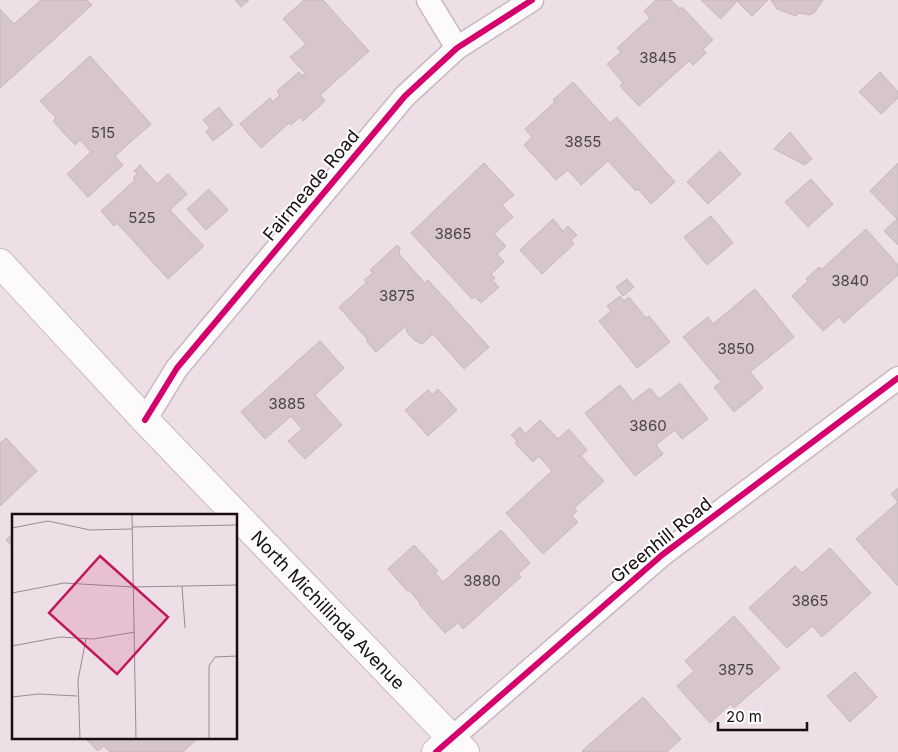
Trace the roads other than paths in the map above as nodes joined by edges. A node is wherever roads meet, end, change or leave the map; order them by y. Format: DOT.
graph roads {
  1 [pos="428,0"];
  2 [pos="532,0"];
  3 [pos="457,48"];
  4 [pos="0,263"];
  5 [pos="898,378"];
  6 [pos="145,420"];
  7 [pos="233,514"];
  8 [pos="238,519"];
  9 [pos="451,747"];
  1 -- 3 [label="street"];
  2 -- 3 [label="street, Fairmeade Road"];
  3 -- 6 [label="street, Fairmeade Road"];
  4 -- 6 [label="main road, North Michillinda Avenue"];
  5 -- 9 [label="street, Greenhill Road"];
  6 -- 7 [label="main road, North Michillinda Avenue"];
  8 -- 9 [label="main road, North Michillinda Avenue"];
}
